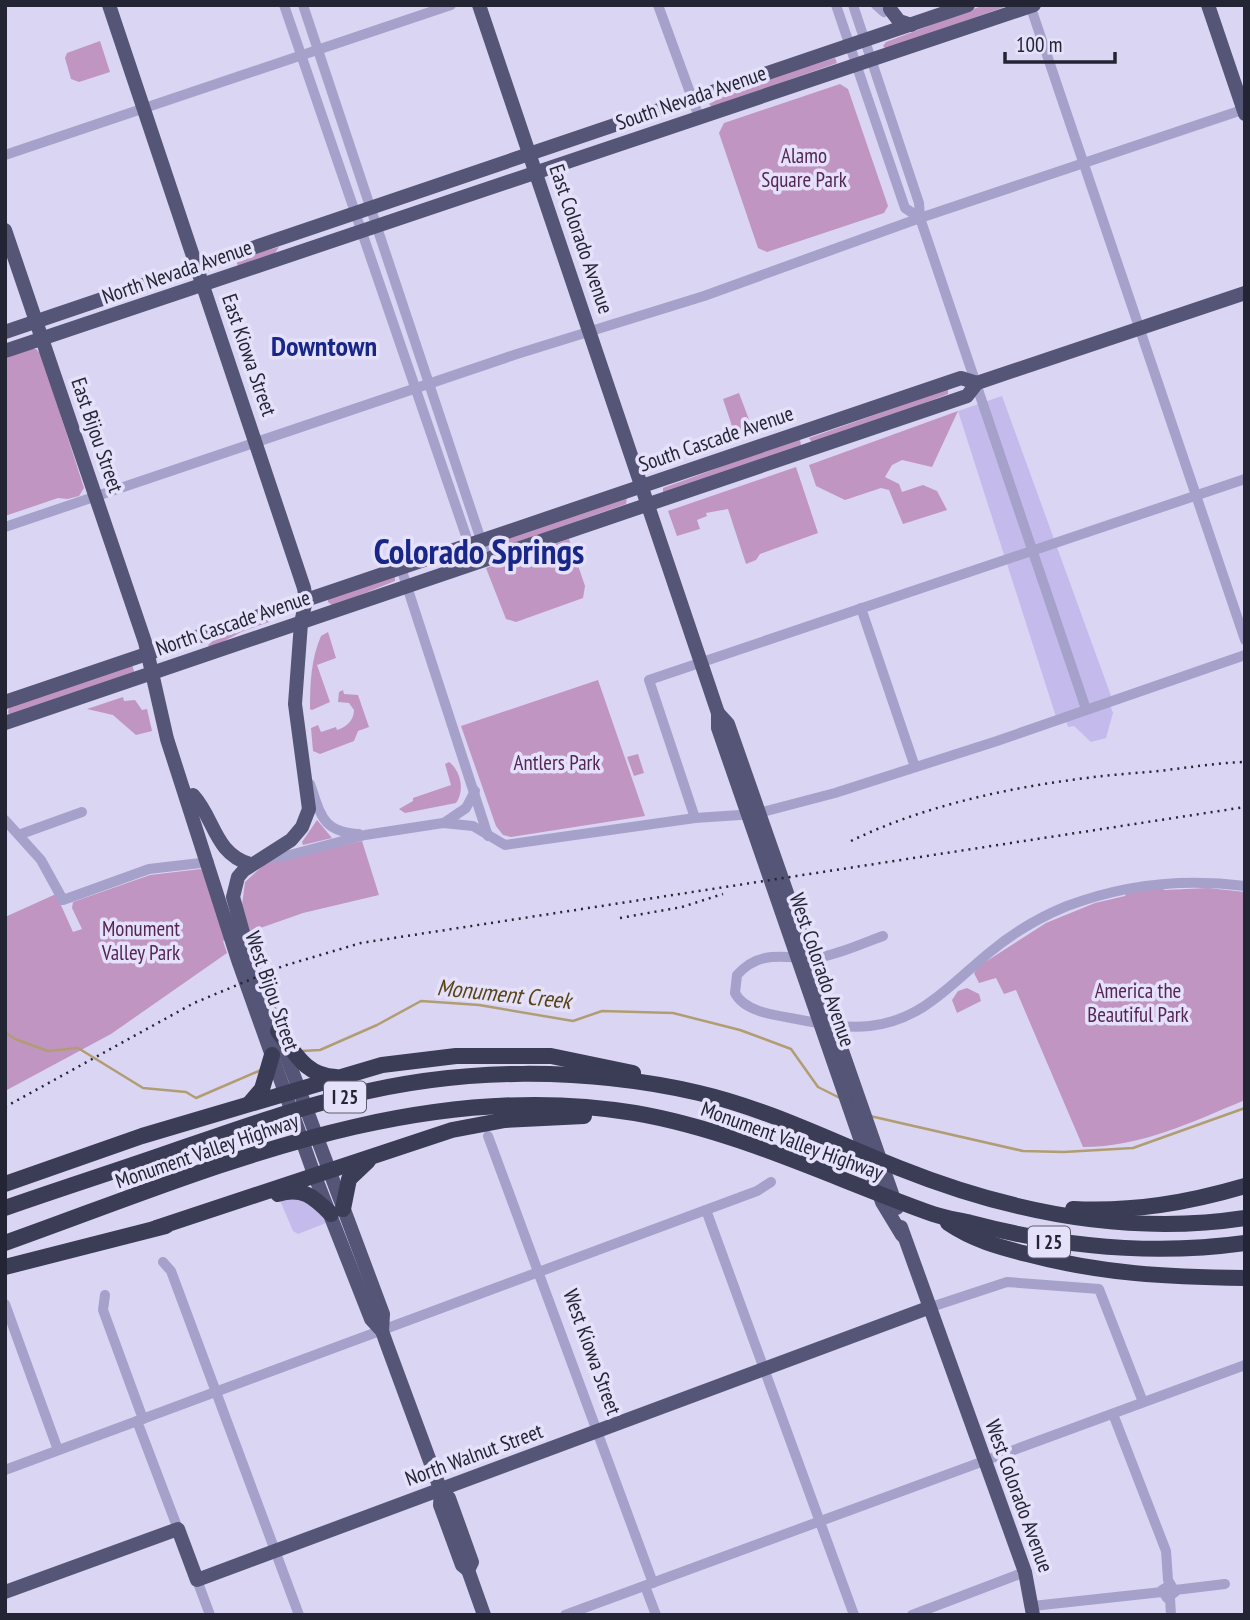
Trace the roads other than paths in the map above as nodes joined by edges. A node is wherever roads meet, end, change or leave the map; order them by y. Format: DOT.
graph roads {
  1 [pos="109,5"];
  2 [pos="284,5"];
  3 [pos="303,5"];
  4 [pos="451,5"];
  5 [pos="479,5"];
  6 [pos="658,5"];
  7 [pos="836,5"];
  8 [pos="853,5"];
  9 [pos="968,5"];
  10 [pos="1208,5"];
  11 [pos="1031,6"];
  12 [pos="886,7"];
  13 [pos="911,25"];
  14 [pos="857,43"];
  15 [pos="318,50"];
  16 [pos="301,56"];
  17 [pos="864,63"];
  18 [pos="690,99"];
  19 [pos="144,109"];
  20 [pos="1244,111"];
  21 [pos="699,117"];
  22 [pos="529,152"];
  23 [pos="5,155"];
  24 [pos="1083,163"];
  25 [pos="536,172"];
  26 [pos="369,208"];
  27 [pos="354,212"];
  28 [pos="920,218"];
  29 [pos="303,229"];
  30 [pos="5,230"];
  31 [pos="369,230"];
  32 [pos="287,257"];
  33 [pos="197,267"];
  34 [pos="203,285"];
  35 [pos="1245,293"];
  36 [pos="398,313"];
  37 [pos="36,322"];
  38 [pos="1139,329"];
  39 [pos="5,332"];
  40 [pos="590,332"];
  41 [pos="42,339"];
  42 [pos="5,351"];
  43 [pos="977,383"];
  44 [pos="429,384"];
  45 [pos="417,388"];
  46 [pos="802,432"];
  47 [pos="256,443"];
  48 [pos="808,450"];
  49 [pos="1245,479"];
  50 [pos="642,486"];
  51 [pos="465,494"];
  52 [pos="1194,496"];
  53 [pos="96,497"];
  54 [pos="454,498"];
  55 [pos="648,504"];
  56 [pos="5,527"];
  57 [pos="475,543"];
  58 [pos="1033,550"];
  59 [pos="481,560"];
  60 [pos="401,568"];
  61 [pos="407,585"];
  62 [pos="306,600"];
  63 [pos="861,608"];
  64 [pos="301,622"];
  65 [pos="1245,640"];
  66 [pos="148,654"];
  67 [pos="1245,655"];
  68 [pos="701,662"];
  69 [pos="153,674"];
  70 [pos="5,702"];
  71 [pos="1086,709"];
  72 [pos="5,723"];
  73 [pos="915,767"];
  74 [pos="305,772"];
  75 [pos="184,787"];
  76 [pos="475,791"];
  77 [pos="82,812"];
  78 [pos="695,818"];
  79 [pos="5,820"];
  80 [pos="443,823"];
  81 [pos="20,834"];
  82 [pos="365,835"];
  83 [pos="488,836"];
  84 [pos="255,861"];
  85 [pos="209,862"];
  86 [pos="1245,886"];
  87 [pos="231,917"];
  88 [pos="883,936"];
  89 [pos="825,1023"];
  90 [pos="278,1031"];
  91 [pos="272,1055"];
  92 [pos="338,1077"];
  93 [pos="293,1091"];
  94 [pos="699,1093"];
  95 [pos="250,1102"];
  96 [pos="686,1125"];
  97 [pos="488,1136"];
  98 [pos="380,1154"];
  99 [pos="319,1165"];
  100 [pos="771,1182"];
  101 [pos="5,1184"];
  102 [pos="1245,1186"];
  103 [pos="1018,1206"];
  104 [pos="5,1208"];
  105 [pos="706,1210"];
  106 [pos="337,1211"];
  107 [pos="938,1216"];
  108 [pos="1245,1218"];
  109 [pos="156,1228"];
  110 [pos="902,1235"];
  111 [pos="5,1243"];
  112 [pos="1245,1243"];
  113 [pos="163,1262"];
  114 [pos="5,1267"];
  115 [pos="540,1272"];
  116 [pos="1245,1278"];
  117 [pos="105,1295"];
  118 [pos="5,1304"];
  119 [pos="928,1308"];
  120 [pos="382,1331"];
  121 [pos="1245,1365"];
  122 [pos="765,1369"];
  123 [pos="216,1393"];
  124 [pos="1143,1402"];
  125 [pos="1113,1414"];
  126 [pos="140,1420"];
  127 [pos="600,1432"];
  128 [pos="58,1450"];
  129 [pos="985,1461"];
  130 [pos="5,1470"];
  131 [pos="441,1491"];
  132 [pos="821,1521"];
  133 [pos="178,1529"];
  134 [pos="275,1550"];
  135 [pos="1025,1572"];
  136 [pos="197,1580"];
  137 [pos="649,1584"];
  138 [pos="1225,1584"];
  139 [pos="1168,1591"];
  140 [pos="5,1592"];
  141 [pos="1033,1610"];
  142 [pos="210,1615"];
  143 [pos="299,1615"];
  144 [pos="484,1615"];
  145 [pos="565,1615"];
  146 [pos="656,1615"];
  147 [pos="854,1615"];
  148 [pos="912,1615"];
  149 [pos="1171,1615"];
  1 -- 19 [label="main road, East Kiowa Street"];
  2 -- 16 [label="street"];
  3 -- 15 [label="street"];
  4 -- 15 [label="street"];
  5 -- 22 [label="main road, East Colorado Avenue"];
  6 -- 18 [label="street"];
  7 -- 14 [label="street"];
  8 -- 14 [label="street"];
  9 -- 13 [label="main road, South Nevada Avenue"];
  10 -- 20 [label="main road"];
  11 -- 17 [label="main road, South Nevada Avenue"];
  11 -- 24 [label="street"];
  12 -- 13 [label="main road"];
  13 -- 14 [label="main road, South Nevada Avenue"];
  14 -- 17 [label="street"];
  14 -- 18 [label="main road, South Nevada Avenue"];
  15 -- 16 [label="street"];
  15 -- 26 [label="street"];
  16 -- 19 [label="street"];
  16 -- 27 [label="street"];
  17 -- 21 [label="main road, South Nevada Avenue"];
  17 -- 28 [label="street"];
  18 -- 21 [label="street"];
  18 -- 22 [label="main road, South Nevada Avenue"];
  19 -- 23 [label="street"];
  19 -- 33 [label="main road, East Kiowa Street"];
  20 -- 24 [label="street"];
  21 -- 25 [label="main road, South Nevada Avenue"];
  22 -- 25 [label="main road, East Colorado Avenue"];
  22 -- 26 [label="main road, South Nevada Avenue"];
  24 -- 28 [label="street"];
  24 -- 38 [label="street"];
  25 -- 31 [label="main road, South Nevada Avenue"];
  25 -- 40 [label="main road, East Colorado Avenue"];
  26 -- 27 [label="main road, South Nevada Avenue"];
  26 -- 31 [label="street"];
  27 -- 29 [label="main road, North Nevada Avenue"];
  27 -- 31 [label="street"];
  28 -- 40 [label="street"];
  28 -- 43 [label="street"];
  29 -- 32 [label="main road"];
  29 -- 33 [label="main road, North Nevada Avenue"];
  30 -- 37 [label="main road, East Bijou Street"];
  31 -- 32 [label="main road, North Nevada Avenue"];
  31 -- 36 [label="street"];
  32 -- 34 [label="main road, North Nevada Avenue"];
  33 -- 34 [label="main road, East Kiowa Street"];
  33 -- 37 [label="main road, North Nevada Avenue"];
  34 -- 41 [label="main road, North Nevada Avenue"];
  34 -- 47 [label="main road, East Kiowa Street"];
  35 -- 38 [label="main road, South Cascade Avenue"];
  36 -- 44 [label="street"];
  36 -- 45 [label="street"];
  37 -- 39 [label="main road, North Nevada Avenue"];
  37 -- 41 [label="main road, East Bijou Street"];
  38 -- 43 [label="main road, South Cascade Avenue"];
  38 -- 52 [label="street"];
  40 -- 44 [label="street"];
  40 -- 50 [label="main road, East Colorado Avenue"];
  41 -- 42 [label="main road, North Nevada Avenue"];
  41 -- 53 [label="main road, East Bijou Street"];
  43 -- 46 [label="main road, South Cascade Avenue"];
  43 -- 48 [label="main road, South Cascade Avenue"];
  43 -- 58 [label="street"];
  44 -- 45 [label="street"];
  44 -- 51 [label="street"];
  45 -- 47 [label="street"];
  45 -- 54 [label="street"];
  46 -- 48 [label="street"];
  46 -- 50 [label="main road, South Cascade Avenue"];
  47 -- 53 [label="street"];
  47 -- 62 [label="main road, East Kiowa Street"];
  48 -- 55 [label="main road, South Cascade Avenue"];
  49 -- 52 [label="street"];
  50 -- 55 [label="main road, West Colorado Avenue"];
  50 -- 57 [label="main road, South Cascade Avenue"];
  51 -- 54 [label="street"];
  51 -- 57 [label="street"];
  52 -- 58 [label="street"];
  52 -- 65 [label="street"];
  53 -- 56 [label="street"];
  53 -- 66 [label="main road, East Bijou Street"];
  54 -- 57 [label="street"];
  55 -- 59 [label="main road, South Cascade Avenue"];
  55 -- 68 [label="main road, West Colorado Avenue"];
  57 -- 59 [label="street"];
  57 -- 60 [label="main road, North Cascade Avenue"];
  58 -- 63 [label="street"];
  58 -- 71 [label="street"];
  59 -- 61 [label="main road, North Cascade Avenue"];
  60 -- 61 [label="street"];
  60 -- 62 [label="main road, North Cascade Avenue"];
  61 -- 64 [label="main road, North Cascade Avenue"];
  61 -- 76 [label="street"];
  62 -- 64 [label="main road"];
  62 -- 66 [label="main road, North Cascade Avenue"];
  63 -- 68 [label="street"];
  63 -- 73 [label="street"];
  64 -- 69 [label="main road, North Cascade Avenue"];
  64 -- 74 [label="main road"];
  66 -- 69 [label="main road, West Bijou Street"];
  66 -- 70 [label="main road, North Cascade Avenue"];
  67 -- 71 [label="street"];
  68 -- 78 [label="street"];
  68 -- 89 [label="main road, West Colorado Avenue"];
  69 -- 72 [label="main road, North Cascade Avenue"];
  69 -- 75 [label="main road, West Bijou Street"];
  71 -- 73 [label="street"];
  73 -- 78 [label="street"];
  74 -- 82 [label="street"];
  74 -- 84 [label="main road"];
  75 -- 84 [label="main road"];
  75 -- 85 [label="main road, West Bijou Street"];
  76 -- 80 [label="street"];
  76 -- 83 [label="street"];
  77 -- 81 [label="street"];
  78 -- 83 [label="street"];
  79 -- 81 [label="street"];
  80 -- 82 [label="street"];
  80 -- 83 [label="street"];
  81 -- 85 [label="street"];
  82 -- 84 [label="street"];
  84 -- 87 [label="main road"];
  85 -- 87 [label="main road, West Bijou Street"];
  86 -- 89 [label="street"];
  87 -- 90 [label="main road, West Bijou Street"];
  87 -- 91 [label="main road, West Bijou Street"];
  88 -- 89 [label="street"];
  89 -- 110 [label="main road, West Colorado Avenue"];
  89 -- 110 [label="main road, West Colorado Avenue"];
  90 -- 92 [label="highway"];
  90 -- 93 [label="main road, West Bijou Street"];
  91 -- 93 [label="main road, West Bijou Street"];
  91 -- 95 [label="highway"];
  92 -- 93 [label="highway"];
  92 -- 94 [label="highway"];
  93 -- 95 [label="highway"];
  93 -- 99 [label="main road, West Bijou Street"];
  94 -- 103 [label="highway, Monument Valley Highway / I 25"];
  94 -- 104 [label="highway, Monument Valley Highway / I 25"];
  95 -- 101 [label="highway"];
  96 -- 98 [label="highway"];
  96 -- 107 [label="highway, Monument Valley Highway / I 25"];
  96 -- 111 [label="highway, Monument Valley Highway / I 25"];
  97 -- 115 [label="street, West Kiowa Street"];
  98 -- 99 [label="highway"];
  98 -- 106 [label="highway"];
  99 -- 106 [label="main road, West Bijou Street"];
  99 -- 109 [label="highway"];
  100 -- 105 [label="street"];
  102 -- 103 [label="highway"];
  103 -- 108 [label="highway, Monument Valley Highway / I 25"];
  105 -- 115 [label="street"];
  105 -- 122 [label="street"];
  106 -- 109 [label="highway"];
  106 -- 120 [label="main road, West Bijou Street"];
  107 -- 112 [label="highway, Monument Valley Highway / I 25"];
  107 -- 116 [label="highway"];
  109 -- 114 [label="highway"];
  110 -- 119 [label="main road, West Colorado Avenue"];
  113 -- 123 [label="street"];
  115 -- 120 [label="street"];
  115 -- 127 [label="street, West Kiowa Street"];
  117 -- 126 [label="street"];
  118 -- 128 [label="street"];
  119 -- 122 [label="main road, North Walnut Street"];
  119 -- 124 [label="street"];
  119 -- 129 [label="main road, West Colorado Avenue"];
  120 -- 123 [label="street"];
  120 -- 131 [label="main road, West Bijou Street"];
  121 -- 124 [label="street"];
  122 -- 127 [label="main road, North Walnut Street"];
  122 -- 132 [label="street"];
  123 -- 126 [label="street"];
  123 -- 134 [label="street"];
  124 -- 125 [label="street"];
  125 -- 129 [label="street"];
  125 -- 139 [label="street"];
  126 -- 128 [label="street"];
  126 -- 133 [label="street"];
  127 -- 131 [label="main road, North Walnut Street"];
  127 -- 137 [label="street, West Kiowa Street"];
  128 -- 130 [label="street"];
  129 -- 132 [label="street"];
  129 -- 135 [label="main road, West Colorado Avenue"];
  131 -- 134 [label="main road, North Walnut Street"];
  131 -- 144 [label="main road, West Bijou Street"];
  132 -- 137 [label="street"];
  132 -- 147 [label="street"];
  133 -- 136 [label="main road"];
  133 -- 140 [label="main road"];
  134 -- 136 [label="main road, North Walnut Street"];
  134 -- 143 [label="street"];
  135 -- 141 [label="main road, West Colorado Avenue"];
  135 -- 148 [label="street"];
  136 -- 142 [label="street"];
  137 -- 145 [label="street"];
  137 -- 146 [label="street, West Kiowa Street"];
  138 -- 139 [label="street"];
  139 -- 141 [label="street"];
  139 -- 149 [label="street"];
}
